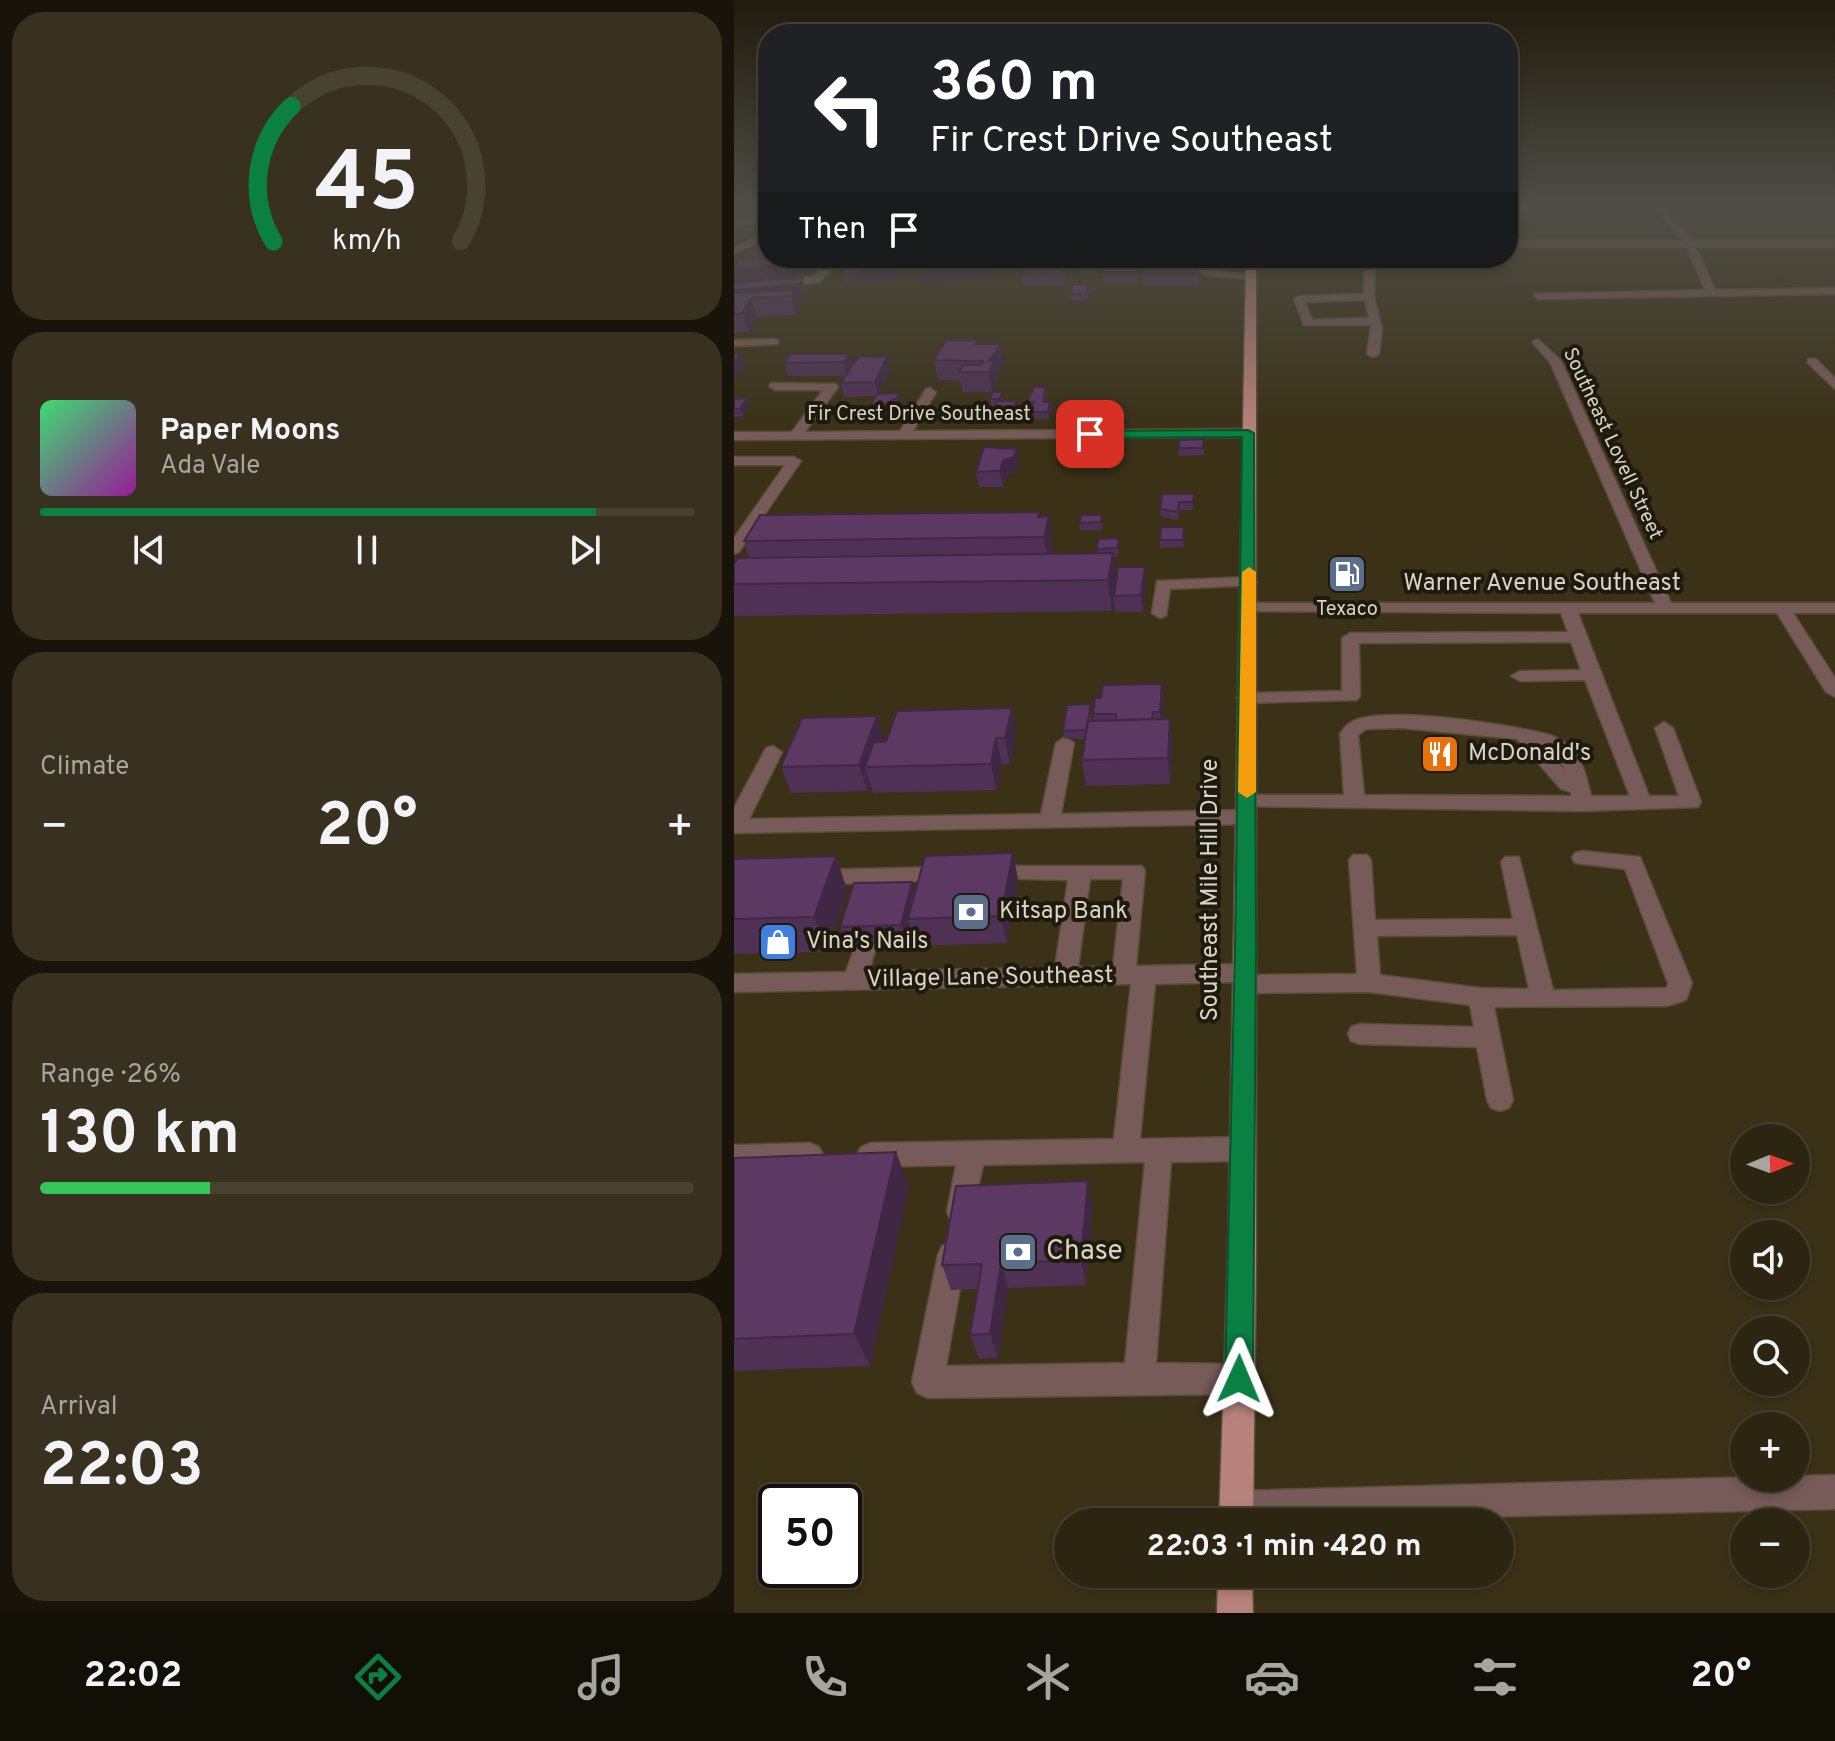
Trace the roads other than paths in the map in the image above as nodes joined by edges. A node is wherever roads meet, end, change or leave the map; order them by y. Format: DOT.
graph roads {
  1 [pos="804,281"];
  2 [pos="1251,281"];
  3 [pos="1369,281"];
  4 [pos="1706,281"];
  5 [pos="734,289"];
  6 [pos="1710,291"];
  7 [pos="1835,291"];
  8 [pos="1539,296"];
  9 [pos="1369,297"];
  10 [pos="1375,322"];
  11 [pos="774,342"];
  12 [pos="1538,342"];
  13 [pos="734,343"];
  14 [pos="1373,354"];
  15 [pos="1835,361"];
  16 [pos="1835,385"];
  17 [pos="775,386"];
  18 [pos="930,392"];
  19 [pos="1248,433"];
  20 [pos="904,435"];
  21 [pos="734,436"];
  22 [pos="795,436"];
  23 [pos="812,436"];
  24 [pos="734,461"];
  25 [pos="794,461"];
  26 [pos="734,549"];
  27 [pos="1249,582"];
  28 [pos="1248,608"];
  29 [pos="1782,608"];
  30 [pos="1835,608"];
  31 [pos="1568,609"];
  32 [pos="1666,609"];
  33 [pos="1160,613"];
  34 [pos="1578,637"];
  35 [pos="1592,675"];
  36 [pos="1520,676"];
  37 [pos="1835,692"];
  38 [pos="1246,698"];
  39 [pos="1664,728"];
  40 [pos="1065,743"];
  41 [pos="773,752"];
  42 [pos="1581,795"];
  43 [pos="1355,802"];
  44 [pos="1642,803"];
  45 [pos="1246,809"];
  46 [pos="1050,820"];
  47 [pos="734,826"];
  48 [pos="1582,858"];
  49 [pos="1360,860"];
  50 [pos="1512,862"];
  51 [pos="1080,872"];
  52 [pos="888,875"];
  53 [pos="796,878"];
  54 [pos="879,904"];
  55 [pos="1526,927"];
  56 [pos="1365,928"];
  57 [pos="867,941"];
  58 [pos="1134,975"];
  59 [pos="1065,976"];
  60 [pos="1245,978"];
  61 [pos="855,980"];
  62 [pos="734,983"];
  63 [pos="1369,983"];
  64 [pos="1480,997"];
  65 [pos="1543,999"];
  66 [pos="1360,1034"];
  67 [pos="1488,1037"];
  68 [pos="1500,1100"];
  69 [pos="1243,1149"];
  70 [pos="1159,1150"];
  71 [pos="1126,1151"];
  72 [pos="972,1153"];
  73 [pos="734,1157"];
  74 [pos="1139,1378"];
  75 [pos="1239,1379"];
  76 [pos="1835,1492"];
  77 [pos="1236,1508"];
  78 [pos="1418,1508"];
  79 [pos="1235,1588"];
  80 [pos="1235,1613"];
  1 -- 5 [label="street"];
  2 -- 19 [label="main road, Southeast Mile Hill Drive"];
  3 -- 9 [label="street"];
  4 -- 6 [label="street"];
  6 -- 7 [label="street"];
  6 -- 8 [label="street"];
  9 -- 10 [label="street"];
  9 -- 10 [label="street"];
  10 -- 14 [label="street"];
  11 -- 13 [label="street"];
  12 -- 32 [label="street, Southeast Lovell Street"];
  15 -- 16 [label="street"];
  17 -- 22 [label="street"];
  18 -- 20 [label="street"];
  19 -- 20 [label="street, Fir Crest Drive Southeast"];
  19 -- 27 [label="main road, Southeast Mile Hill Drive"];
  20 -- 23 [label="street, Fir Crest Drive Southeast"];
  21 -- 22 [label="street, Fir Crest Drive Southeast"];
  22 -- 23 [label="street, Fir Crest Drive Southeast"];
  23 -- 25 [label="street"];
  24 -- 25 [label="street"];
  25 -- 26 [label="street"];
  27 -- 28 [label="main road, Southeast Mile Hill Drive"];
  27 -- 33 [label="street"];
  28 -- 31 [label="street, Warner Avenue Southeast"];
  28 -- 38 [label="main road, Southeast Mile Hill Drive"];
  29 -- 30 [label="street, Warner Avenue Southeast"];
  29 -- 32 [label="street, Warner Avenue Southeast"];
  29 -- 37 [label="street"];
  31 -- 32 [label="street, Warner Avenue Southeast"];
  31 -- 34 [label="street"];
  34 -- 35 [label="street"];
  34 -- 38 [label="street"];
  35 -- 36 [label="street"];
  35 -- 44 [label="street"];
  38 -- 45 [label="main road, Southeast Mile Hill Drive"];
  39 -- 44 [label="street"];
  40 -- 46 [label="street"];
  41 -- 47 [label="street"];
  42 -- 43 [label="street"];
  42 -- 43 [label="street"];
  42 -- 44 [label="street"];
  43 -- 45 [label="street"];
  45 -- 46 [label="street"];
  45 -- 60 [label="main road, Southeast Mile Hill Drive"];
  46 -- 47 [label="street"];
  48 -- 65 [label="street, Village Lane Southeast"];
  49 -- 56 [label="street"];
  50 -- 55 [label="street"];
  51 -- 52 [label="street"];
  51 -- 58 [label="street"];
  51 -- 59 [label="street"];
  52 -- 53 [label="street"];
  52 -- 54 [label="street"];
  55 -- 56 [label="street"];
  55 -- 65 [label="street"];
  56 -- 63 [label="street"];
  57 -- 61 [label="street"];
  58 -- 59 [label="street, Village Lane Southeast"];
  58 -- 60 [label="street, Village Lane Southeast"];
  58 -- 71 [label="street"];
  59 -- 61 [label="street, Village Lane Southeast"];
  60 -- 63 [label="street, Village Lane Southeast"];
  60 -- 69 [label="main road, Southeast Mile Hill Drive"];
  61 -- 62 [label="street, Village Lane Southeast"];
  63 -- 64 [label="street, Village Lane Southeast"];
  64 -- 65 [label="street, Village Lane Southeast"];
  64 -- 67 [label="street"];
  66 -- 67 [label="street"];
  67 -- 68 [label="street"];
  69 -- 70 [label="street"];
  69 -- 75 [label="main road, Southeast Mile Hill Drive"];
  70 -- 71 [label="street"];
  70 -- 74 [label="street"];
  71 -- 72 [label="street"];
  72 -- 73 [label="street"];
  72 -- 74 [label="street"];
  74 -- 75 [label="street"];
  75 -- 77 [label="main road, Southeast Mile Hill Drive"];
  76 -- 78 [label="street"];
  79 -- 80 [label="main road"];
}
